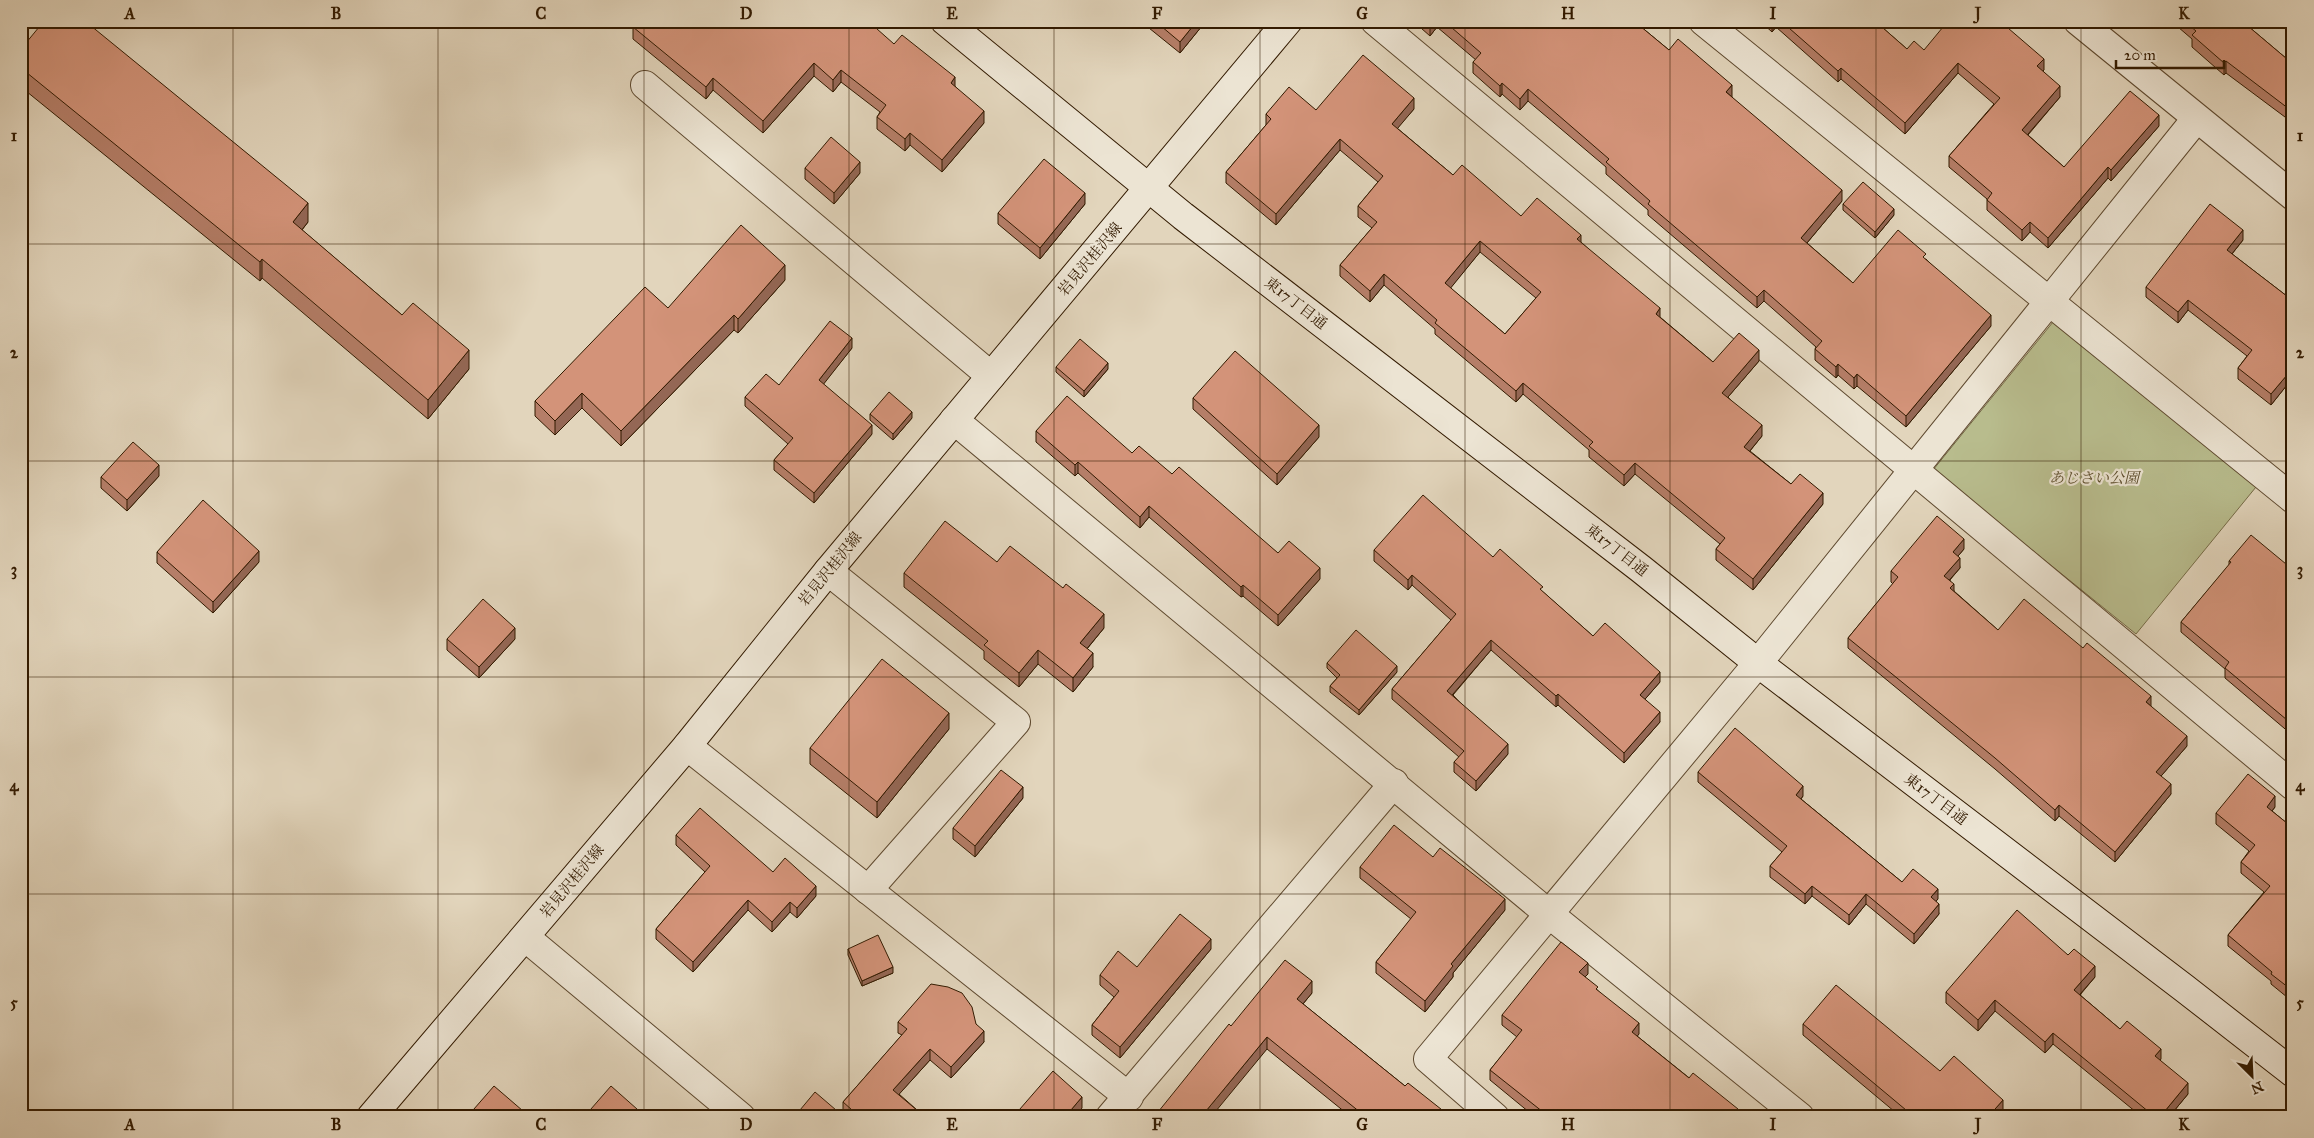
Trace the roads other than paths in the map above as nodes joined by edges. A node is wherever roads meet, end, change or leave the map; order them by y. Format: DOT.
graph roads {
  1 [pos="945,21"];
  2 [pos="1288,21"];
  3 [pos="1375,21"];
  4 [pos="1703,21"];
  5 [pos="2078,21"];
  6 [pos="645,85"];
  7 [pos="2196,119"];
  8 [pos="1148,188"];
  9 [pos="2293,196"];
  10 [pos="2049,301"];
  11 [pos="991,376"];
  12 [pos="954,420"];
  13 [pos="1914,470"];
  14 [pos="2293,499"];
  15 [pos="828,571"];
  16 [pos="1758,663"];
  17 [pos="687,746"];
  18 [pos="1394,783"];
  19 [pos="2293,786"];
  20 [pos="868,890"];
  21 [pos="1549,914"];
  22 [pos="525,937"];
  23 [pos="2293,1073"];
  24 [pos="1129,1097"];
  25 [pos="1782,1112"];
  26 [pos="372,1117"];
  27 [pos="741,1117"];
  28 [pos="1110,1117"];
  29 [pos="1495,1117"];
  1 -- 8 [label="street, 東17丁目通"];
  2 -- 8 [label="street, 岩見沢桂沢線"];
  3 -- 13 [label="street"];
  4 -- 10 [label="street"];
  5 -- 7 [label="street"];
  6 -- 11 [label="street"];
  7 -- 9 [label="street"];
  7 -- 10 [label="street"];
  8 -- 11 [label="street, 岩見沢桂沢線"];
  8 -- 16 [label="street, 東17丁目通"];
  10 -- 13 [label="street"];
  10 -- 14 [label="street"];
  11 -- 12 [label="street, 岩見沢桂沢線"];
  12 -- 15 [label="street, 岩見沢桂沢線"];
  12 -- 18 [label="street"];
  13 -- 16 [label="street"];
  13 -- 19 [label="street"];
  15 -- 17 [label="street, 岩見沢桂沢線"];
  15 -- 20 [label="street"];
  16 -- 21 [label="street"];
  16 -- 23 [label="street, 東17丁目通"];
  17 -- 20 [label="street"];
  17 -- 22 [label="street, 岩見沢桂沢線"];
  18 -- 21 [label="street"];
  18 -- 24 [label="street"];
  20 -- 24 [label="street"];
  21 -- 25 [label="street"];
  21 -- 29 [label="street"];
  22 -- 26 [label="street, 岩見沢桂沢線"];
  22 -- 27 [label="street"];
  24 -- 28 [label="street"];
}
